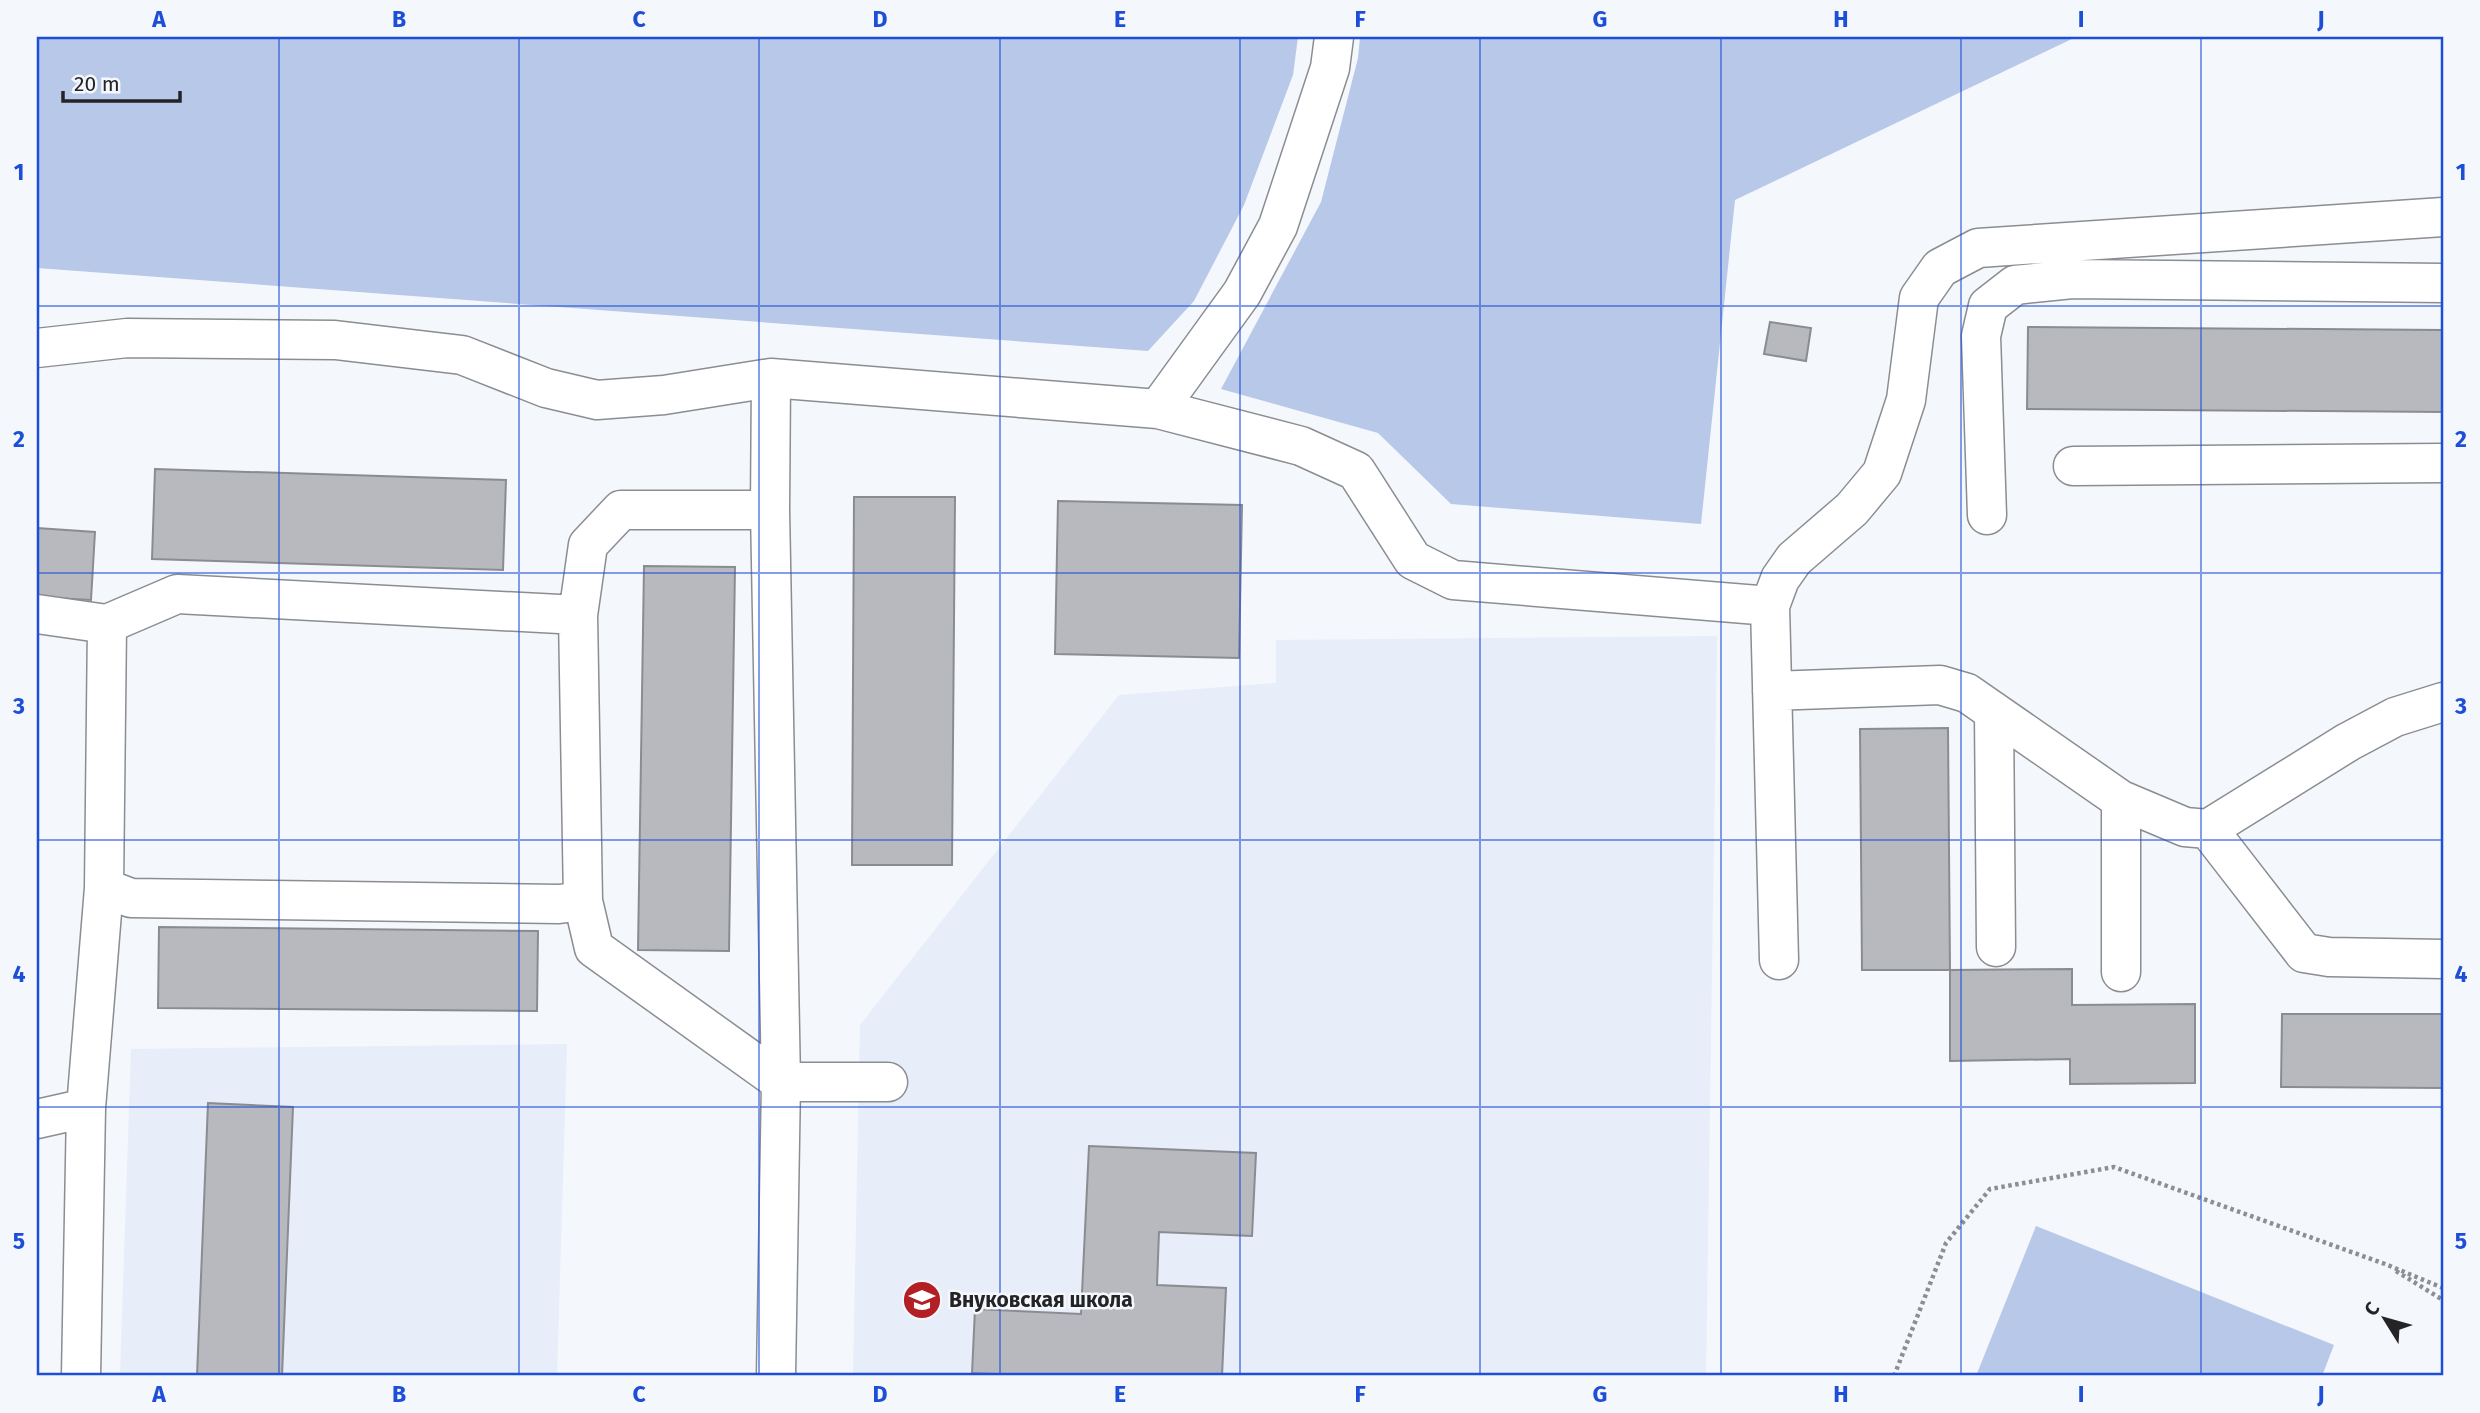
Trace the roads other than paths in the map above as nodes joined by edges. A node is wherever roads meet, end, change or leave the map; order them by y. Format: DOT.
graph roads {
  1 [pos="1334,37"];
  2 [pos="2443,217"];
  3 [pos="2443,282"];
  4 [pos="37,348"];
  5 [pos="771,378"];
  6 [pos="1158,409"];
  7 [pos="2443,463"];
  8 [pos="2073,466"];
  9 [pos="770,510"];
  10 [pos="1987,514"];
  11 [pos="1770,606"];
  12 [pos="37,614"];
  13 [pos="579,615"];
  14 [pos="107,624"];
  15 [pos="1772,691"];
  16 [pos="2443,702"];
  17 [pos="1994,712"];
  18 [pos="2121,800"];
  19 [pos="2208,829"];
  20 [pos="104,888"];
  21 [pos="583,901"];
  22 [pos="1996,947"];
  23 [pos="2443,959"];
  24 [pos="1779,960"];
  25 [pos="2121,972"];
  26 [pos="781,1082"];
  27 [pos="888,1082"];
  28 [pos="86,1108"];
  29 [pos="37,1119"];
  30 [pos="81,1376"];
  31 [pos="776,1376"];
  1 -- 6 [label="street"];
  2 -- 11 [label="street"];
  3 -- 10 [label="street"];
  4 -- 5 [label="street"];
  5 -- 6 [label="street"];
  5 -- 9 [label="street"];
  6 -- 11 [label="street"];
  7 -- 8 [label="street"];
  9 -- 13 [label="street"];
  9 -- 26 [label="street"];
  11 -- 15 [label="street"];
  12 -- 14 [label="street"];
  13 -- 14 [label="street"];
  13 -- 21 [label="street"];
  14 -- 20 [label="street"];
  15 -- 17 [label="street"];
  15 -- 24 [label="street"];
  16 -- 19 [label="street"];
  17 -- 18 [label="street"];
  17 -- 22 [label="street"];
  18 -- 19 [label="street"];
  18 -- 25 [label="street"];
  19 -- 23 [label="street"];
  20 -- 21 [label="street"];
  20 -- 28 [label="street"];
  21 -- 26 [label="street"];
  26 -- 27 [label="street"];
  26 -- 31 [label="street"];
  28 -- 29 [label="street"];
  28 -- 30 [label="street"];
}
